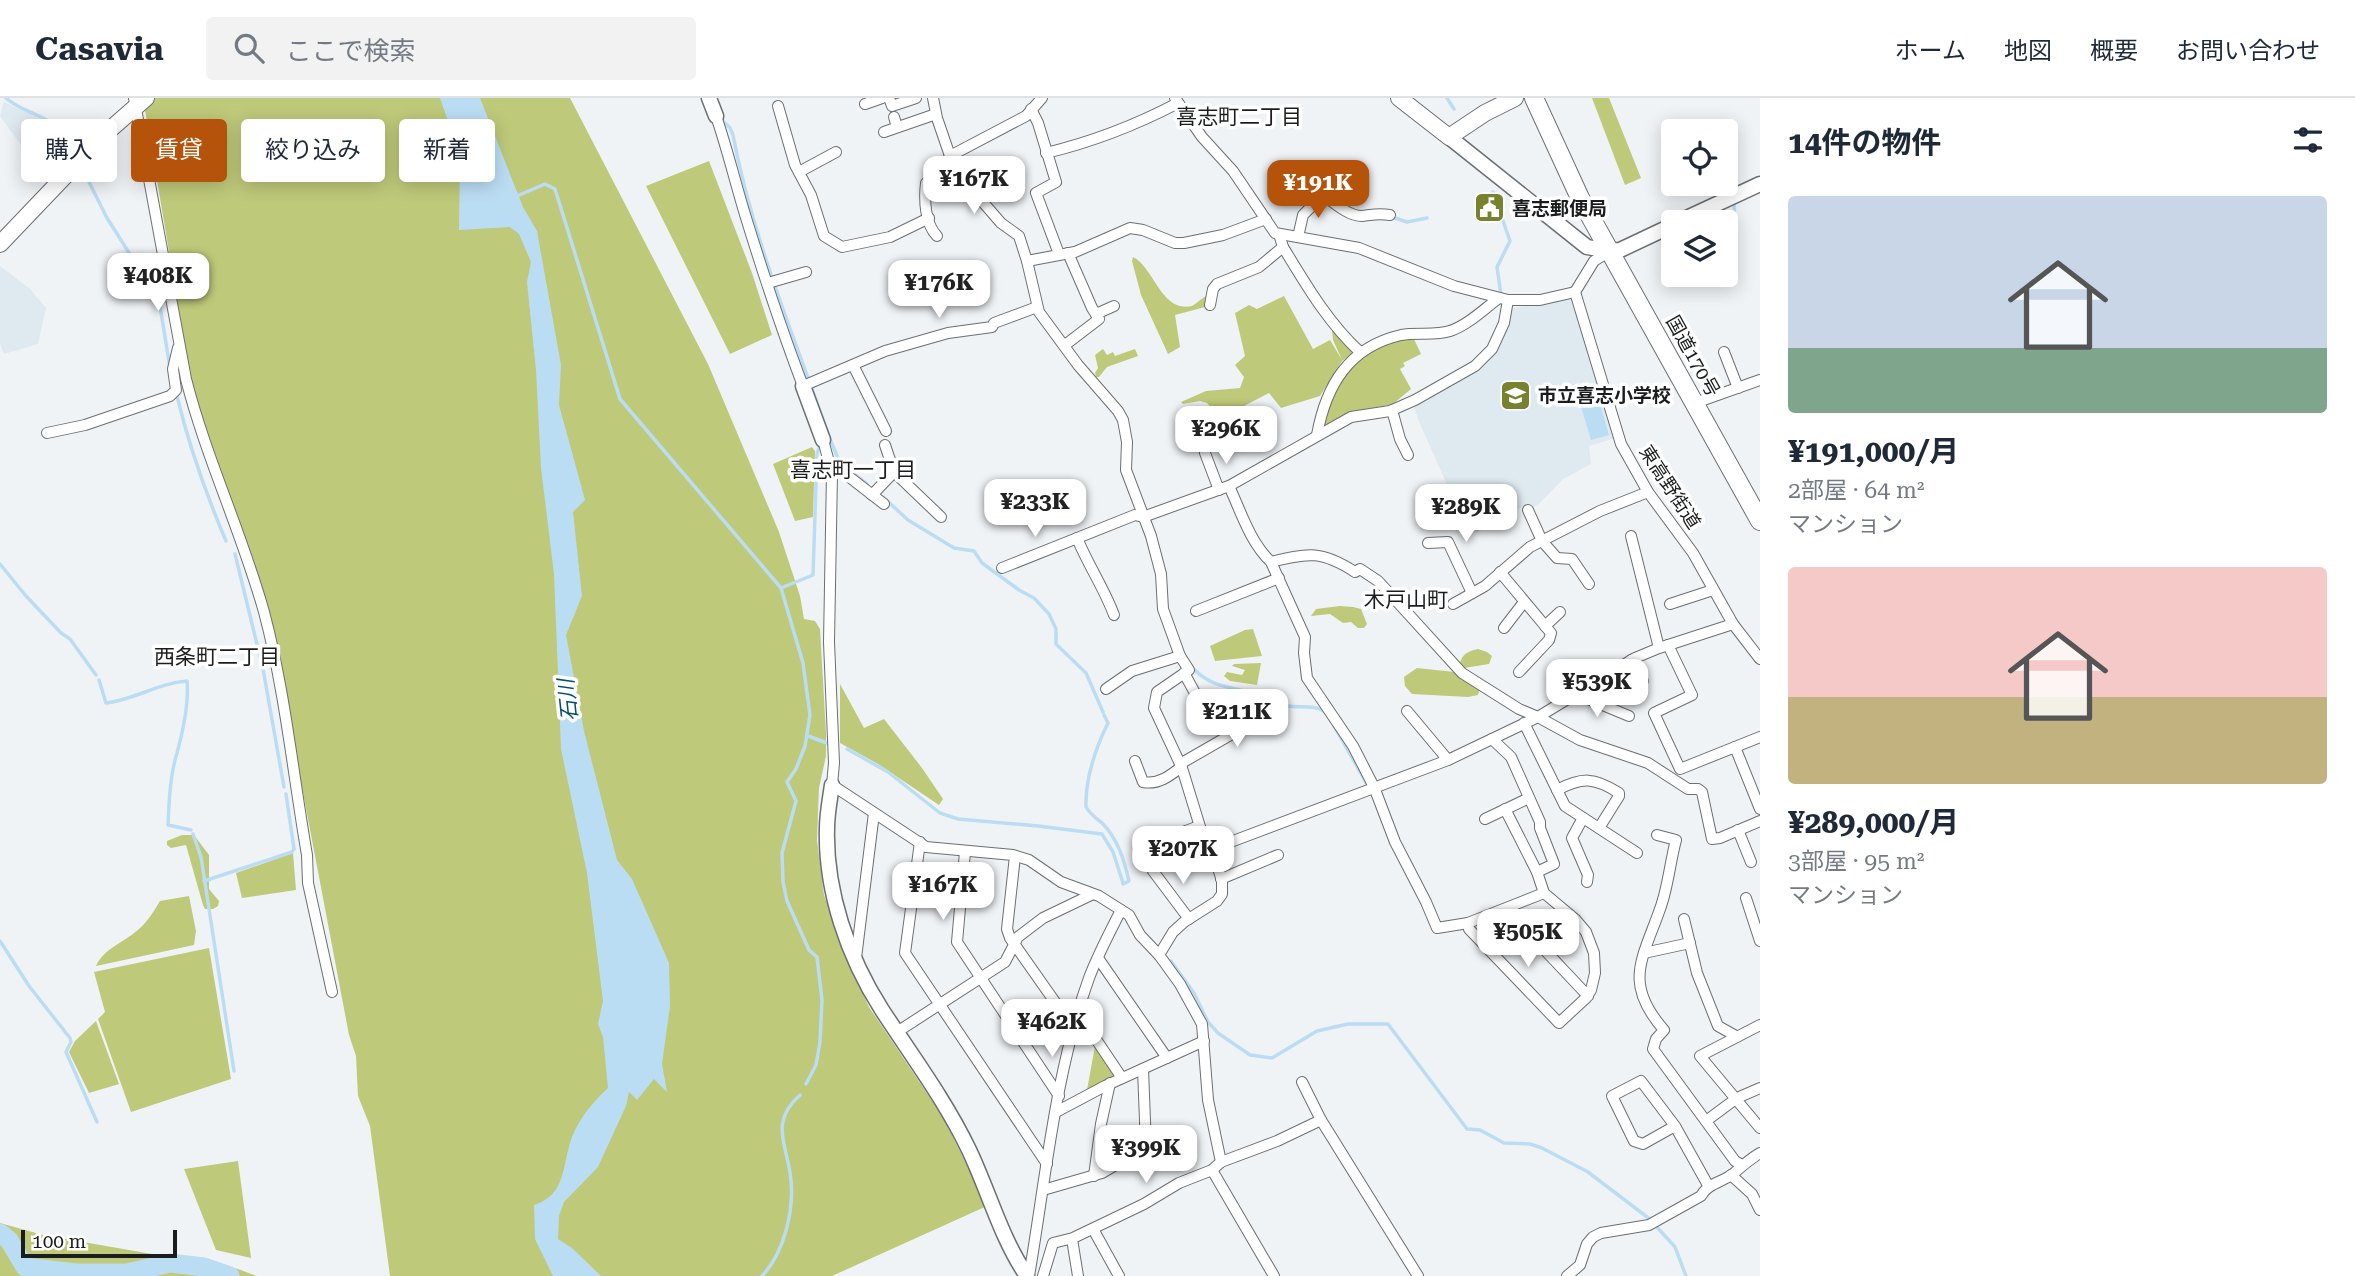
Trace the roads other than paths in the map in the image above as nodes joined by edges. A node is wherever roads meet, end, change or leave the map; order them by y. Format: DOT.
graph roads {
  1 [pos="709,98"];
  2 [pos="882,98"];
  3 [pos="889,98"];
  4 [pos="916,98"];
  5 [pos="933,98"];
  6 [pos="1042,98"];
  7 [pos="1399,98"];
  8 [pos="1515,98"];
  9 [pos="1534,98"];
  10 [pos="140,100"];
  11 [pos="1176,101"];
  12 [pos="865,104"];
  13 [pos="778,106"];
  14 [pos="1031,109"];
  15 [pos="936,114"];
  16 [pos="716,116"];
  17 [pos="884,132"];
  18 [pos="1449,137"];
  19 [pos="836,152"];
  20 [pos="1046,153"];
  21 [pos="950,156"];
  22 [pos="799,172"];
  23 [pos="1760,184"];
  24 [pos="1704,210"];
  25 [pos="1390,215"];
  26 [pos="929,218"];
  27 [pos="1266,219"];
  28 [pos="1661,231"];
  29 [pos="1279,234"];
  30 [pos="937,236"];
  31 [pos="1298,237"];
  32 [pos="0,244"];
  33 [pos="1283,247"];
  34 [pos="1610,251"];
  35 [pos="1063,253"];
  36 [pos="1027,261"];
  37 [pos="806,272"];
  38 [pos="772,282"];
  39 [pos="1575,292"];
  40 [pos="1503,299"];
  41 [pos="1210,305"];
  42 [pos="1114,306"];
  43 [pos="1037,307"];
  44 [pos="1096,314"];
  45 [pos="180,345"];
  46 [pos="1065,345"];
  47 [pos="1360,352"];
  48 [pos="1724,352"];
  49 [pos="853,365"];
  50 [pos="1760,380"];
  51 [pos="803,386"];
  52 [pos="1738,388"];
  53 [pos="1695,403"];
  54 [pos="1392,410"];
  55 [pos="886,431"];
  56 [pos="47,433"];
  57 [pos="1317,435"];
  58 [pos="823,440"];
  59 [pos="885,445"];
  60 [pos="1205,453"];
  61 [pos="1408,455"];
  62 [pos="830,462"];
  63 [pos="894,472"];
  64 [pos="1224,488"];
  65 [pos="1648,492"];
  66 [pos="872,495"];
  67 [pos="884,504"];
  68 [pos="1528,510"];
  69 [pos="941,517"];
  70 [pos="1143,517"];
  71 [pos="1760,520"];
  72 [pos="1454,530"];
  73 [pos="1631,536"];
  74 [pos="1077,538"];
  75 [pos="1542,541"];
  76 [pos="1448,542"];
  77 [pos="1429,543"];
  78 [pos="1272,562"];
  79 [pos="1002,568"];
  80 [pos="1500,572"];
  81 [pos="1279,578"];
  82 [pos="1589,584"];
  83 [pos="1713,590"];
  84 [pos="1472,593"];
  85 [pos="1524,601"];
  86 [pos="1453,604"];
  87 [pos="1670,604"];
  88 [pos="1196,611"];
  89 [pos="1560,612"];
  90 [pos="1114,615"];
  91 [pos="1733,624"];
  92 [pos="1545,626"];
  93 [pos="1504,628"];
  94 [pos="1664,646"];
  95 [pos="1180,656"];
  96 [pos="1760,659"];
  97 [pos="1631,660"];
  98 [pos="1519,672"];
  99 [pos="1184,673"];
  100 [pos="1643,681"];
  101 [pos="1106,689"];
  102 [pos="1576,694"];
  103 [pos="1201,704"];
  104 [pos="1279,707"];
  105 [pos="1408,711"];
  106 [pos="1629,716"];
  107 [pos="1538,717"];
  108 [pos="1524,723"];
  109 [pos="1760,737"];
  110 [pos="1492,739"];
  111 [pos="1735,747"];
  112 [pos="1448,760"];
  113 [pos="1135,761"];
  114 [pos="1181,766"];
  115 [pos="832,785"];
  116 [pos="1374,787"];
  117 [pos="1557,790"];
  118 [pos="1529,798"];
  119 [pos="1505,809"];
  120 [pos="1760,809"];
  121 [pos="874,813"];
  122 [pos="1583,818"];
  123 [pos="1485,819"];
  124 [pos="1760,821"];
  125 [pos="1199,826"];
  126 [pos="1599,828"];
  127 [pos="1738,830"];
  128 [pos="1657,835"];
  129 [pos="920,842"];
  130 [pos="1138,849"];
  131 [pos="1212,849"];
  132 [pos="965,852"];
  133 [pos="1637,853"];
  134 [pos="1278,855"];
  135 [pos="1015,856"];
  136 [pos="1751,862"];
  137 [pos="1259,863"];
  138 [pos="1153,872"];
  139 [pos="1537,872"];
  140 [pos="1264,874"];
  141 [pos="1221,878"];
  142 [pos="1587,881"];
  143 [pos="1093,894"];
  144 [pos="1544,894"];
  145 [pos="1746,898"];
  146 [pos="1121,909"];
  147 [pos="1506,909"];
  148 [pos="1756,915"];
  149 [pos="1189,919"];
  150 [pos="1684,919"];
  151 [pos="1468,923"];
  152 [pos="1760,941"];
  153 [pos="1690,943"];
  154 [pos="1014,944"];
  155 [pos="1644,953"];
  156 [pos="1159,955"];
  157 [pos="1098,957"];
  158 [pos="856,961"];
  159 [pos="980,978"];
  160 [pos="332,992"];
  161 [pos="1588,996"];
  162 [pos="939,1004"];
  163 [pos="1079,1014"];
  164 [pos="1760,1025"];
  165 [pos="1074,1029"];
  166 [pos="897,1032"];
  167 [pos="1736,1036"];
  168 [pos="1203,1041"];
  169 [pos="1167,1058"];
  170 [pos="1143,1069"];
  171 [pos="1122,1078"];
  172 [pos="1302,1082"];
  173 [pos="1110,1083"];
  174 [pos="1760,1088"];
  175 [pos="1059,1096"];
  176 [pos="1737,1098"];
  177 [pos="1056,1112"];
  178 [pos="1321,1120"];
  179 [pos="1706,1121"];
  180 [pos="1675,1126"];
  181 [pos="1760,1128"];
  182 [pos="1760,1153"];
  183 [pos="1221,1162"];
  184 [pos="1047,1164"];
  185 [pos="1742,1165"];
  186 [pos="1212,1170"];
  187 [pos="1731,1175"];
  188 [pos="1094,1176"];
  189 [pos="1709,1187"];
  190 [pos="1043,1190"];
  191 [pos="1760,1210"];
  192 [pos="1093,1229"];
  193 [pos="1072,1239"];
  194 [pos="1028,1276"];
  195 [pos="1043,1276"];
  196 [pos="1078,1276"];
  197 [pos="1119,1276"];
  198 [pos="1274,1276"];
  199 [pos="1418,1276"];
  200 [pos="1567,1276"];
  1 -- 16 [label="street"];
  2 -- 12 [label="street"];
  3 -- 4 [label="street"];
  5 -- 15 [label="street"];
  6 -- 14 [label="street"];
  7 -- 18 [label="main road"];
  8 -- 18 [label="main road"];
  9 -- 34 [label="highway, 国道170号"];
  10 -- 32 [label="main road"];
  10 -- 45 [label="street"];
  11 -- 20 [label="street"];
  11 -- 27 [label="street"];
  13 -- 22 [label="street"];
  14 -- 20 [label="street"];
  14 -- 21 [label="street"];
  15 -- 17 [label="street"];
  15 -- 21 [label="street"];
  16 -- 38 [label="street"];
  18 -- 34 [label="street"];
  19 -- 22 [label="street"];
  20 -- 35 [label="street"];
  21 -- 26 [label="street"];
  21 -- 36 [label="street"];
  22 -- 26 [label="street"];
  23 -- 24 [label="street"];
  25 -- 31 [label="street"];
  26 -- 30 [label="street"];
  27 -- 29 [label="street"];
  27 -- 35 [label="street"];
  28 -- 34 [label="street"];
  29 -- 31 [label="street"];
  29 -- 33 [label="street"];
  31 -- 40 [label="street"];
  33 -- 41 [label="street"];
  33 -- 47 [label="street"];
  34 -- 39 [label="street"];
  34 -- 53 [label="highway, 国道170号"];
  35 -- 36 [label="street"];
  35 -- 44 [label="street"];
  36 -- 43 [label="street"];
  37 -- 38 [label="street"];
  38 -- 51 [label="street"];
  39 -- 40 [label="street"];
  39 -- 65 [label="street, 東高野街道"];
  40 -- 47 [label="street"];
  40 -- 54 [label="street"];
  42 -- 44 [label="street"];
  43 -- 46 [label="street"];
  43 -- 49 [label="street"];
  44 -- 46 [label="street"];
  45 -- 56 [label="street"];
  45 -- 160 [label="street"];
  46 -- 70 [label="street"];
  47 -- 57 [label="street"];
  48 -- 52 [label="street"];
  49 -- 51 [label="street"];
  49 -- 55 [label="street"];
  50 -- 52 [label="street"];
  51 -- 58 [label="street"];
  52 -- 53 [label="street"];
  53 -- 71 [label="highway, 国道170号"];
  54 -- 57 [label="street"];
  54 -- 61 [label="street"];
  57 -- 64 [label="street"];
  58 -- 62 [label="street"];
  59 -- 63 [label="street"];
  60 -- 64 [label="street"];
  62 -- 66 [label="street"];
  62 -- 115 [label="street"];
  63 -- 66 [label="street"];
  63 -- 69 [label="street"];
  64 -- 70 [label="street"];
  64 -- 78 [label="street"];
  65 -- 75 [label="street"];
  65 -- 83 [label="street, 東高野街道"];
  66 -- 67 [label="street"];
  68 -- 75 [label="street"];
  70 -- 74 [label="street"];
  70 -- 95 [label="street"];
  72 -- 76 [label="street"];
  73 -- 94 [label="street"];
  74 -- 79 [label="street"];
  74 -- 90 [label="street"];
  75 -- 80 [label="street"];
  75 -- 82 [label="street"];
  76 -- 77 [label="street"];
  76 -- 84 [label="street"];
  78 -- 81 [label="street"];
  78 -- 107 [label="street"];
  80 -- 84 [label="street"];
  80 -- 85 [label="street"];
  81 -- 88 [label="street"];
  81 -- 116 [label="street"];
  83 -- 87 [label="street"];
  83 -- 91 [label="street, 東高野街道"];
  84 -- 86 [label="street"];
  85 -- 92 [label="street"];
  85 -- 93 [label="street"];
  89 -- 92 [label="street"];
  91 -- 94 [label="street"];
  91 -- 96 [label="street, 東高野街道"];
  92 -- 98 [label="street"];
  94 -- 97 [label="street"];
  94 -- 111 [label="street"];
  95 -- 99 [label="street"];
  95 -- 101 [label="street"];
  97 -- 100 [label="street"];
  97 -- 102 [label="street"];
  99 -- 103 [label="street"];
  99 -- 114 [label="street"];
  102 -- 106 [label="street"];
  102 -- 107 [label="street"];
  104 -- 114 [label="street"];
  105 -- 112 [label="street"];
  107 -- 108 [label="street"];
  107 -- 127 [label="street"];
  108 -- 110 [label="street"];
  108 -- 117 [label="street"];
  109 -- 111 [label="street"];
  110 -- 112 [label="street"];
  110 -- 118 [label="street"];
  111 -- 120 [label="street"];
  112 -- 116 [label="street"];
  113 -- 114 [label="street"];
  114 -- 125 [label="street"];
  115 -- 121 [label="street"];
  115 -- 158 [label="street"];
  116 -- 131 [label="street"];
  116 -- 151 [label="street"];
  117 -- 122 [label="street"];
  117 -- 126 [label="street"];
  118 -- 119 [label="street"];
  118 -- 139 [label="street"];
  119 -- 123 [label="street"];
  119 -- 139 [label="street"];
  121 -- 129 [label="street"];
  121 -- 158 [label="street"];
  122 -- 126 [label="street"];
  122 -- 142 [label="street"];
  124 -- 127 [label="street"];
  125 -- 130 [label="street"];
  125 -- 131 [label="street"];
  126 -- 133 [label="street"];
  127 -- 136 [label="street"];
  128 -- 155 [label="street"];
  129 -- 132 [label="street"];
  129 -- 162 [label="street"];
  131 -- 141 [label="street"];
  132 -- 135 [label="street"];
  132 -- 159 [label="street"];
  134 -- 137 [label="street"];
  135 -- 143 [label="street"];
  135 -- 154 [label="street"];
  137 -- 140 [label="street"];
  137 -- 141 [label="street"];
  138 -- 149 [label="street"];
  139 -- 144 [label="street"];
  141 -- 149 [label="street"];
  143 -- 146 [label="street"];
  143 -- 154 [label="street"];
  144 -- 147 [label="street"];
  144 -- 161 [label="street"];
  145 -- 148 [label="street"];
  146 -- 156 [label="street"];
  146 -- 157 [label="street"];
  147 -- 151 [label="street"];
  147 -- 161 [label="street"];
  148 -- 152 [label="street"];
  149 -- 156 [label="street"];
  150 -- 153 [label="street"];
  151 -- 161 [label="street"];
  153 -- 155 [label="street"];
  153 -- 167 [label="street"];
  154 -- 159 [label="street"];
  154 -- 165 [label="street"];
  155 -- 179 [label="street"];
  156 -- 168 [label="street"];
  157 -- 163 [label="street"];
  157 -- 169 [label="street"];
  158 -- 166 [label="street"];
  159 -- 162 [label="street"];
  159 -- 175 [label="street"];
  162 -- 166 [label="street"];
  162 -- 184 [label="street"];
  163 -- 165 [label="street"];
  163 -- 171 [label="street"];
  164 -- 167 [label="street"];
  165 -- 175 [label="street"];
  166 -- 194 [label="street"];
  167 -- 176 [label="street"];
  168 -- 169 [label="street"];
  168 -- 183 [label="street"];
  169 -- 170 [label="street"];
  170 -- 171 [label="street"];
  170 -- 188 [label="street"];
  171 -- 173 [label="street"];
  172 -- 178 [label="street"];
  173 -- 177 [label="street"];
  173 -- 188 [label="street"];
  174 -- 176 [label="street"];
  175 -- 177 [label="street"];
  176 -- 179 [label="street"];
  176 -- 181 [label="street"];
  177 -- 184 [label="street"];
  178 -- 183 [label="street"];
  178 -- 199 [label="street"];
  179 -- 185 [label="street"];
  180 -- 180 [label="street"];
  180 -- 189 [label="street"];
  182 -- 185 [label="street"];
  183 -- 186 [label="street"];
  184 -- 190 [label="street"];
  185 -- 187 [label="street"];
  186 -- 192 [label="street"];
  186 -- 198 [label="street"];
  187 -- 189 [label="street"];
  187 -- 191 [label="street"];
  188 -- 190 [label="street"];
  189 -- 200 [label="street"];
  190 -- 194 [label="street"];
  192 -- 193 [label="street"];
  192 -- 197 [label="street"];
  193 -- 195 [label="street"];
  193 -- 196 [label="street"];
}
